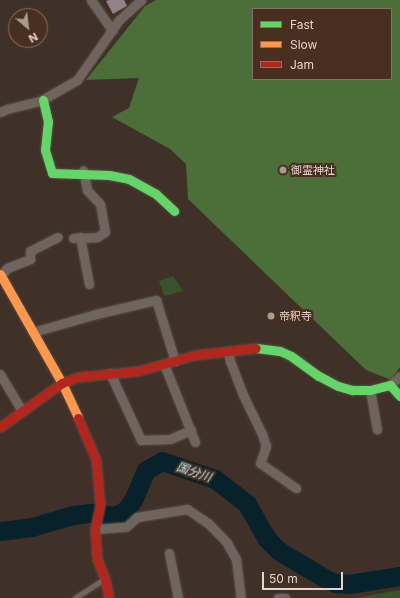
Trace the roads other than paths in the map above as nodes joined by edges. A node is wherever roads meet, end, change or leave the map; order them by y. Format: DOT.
graph roads {
  1 [pos="90,0"];
  2 [pos="141,0"];
  3 [pos="112,30"];
  4 [pos="42,100"];
  5 [pos="0,112"];
  6 [pos="83,171"];
  7 [pos="174,211"];
  8 [pos="58,237"];
  9 [pos="1,274"];
  10 [pos="89,284"];
  11 [pos="3,285"];
  12 [pos="33,332"];
  13 [pos="228,351"];
  14 [pos="175,361"];
  15 [pos="164,364"];
  16 [pos="110,373"];
  17 [pos="0,374"];
  18 [pos="400,376"];
  19 [pos="62,383"];
  20 [pos="390,385"];
  21 [pos="370,390"];
  22 [pos="400,396"];
  23 [pos="22,411"];
  24 [pos="0,427"];
  25 [pos="377,429"];
  26 [pos="191,430"];
  27 [pos="195,442"];
  28 [pos="296,488"];
  29 [pos="96,525"];
  30 [pos="170,552"];
  31 [pos="105,579"];
  32 [pos="75,598"];
  33 [pos="109,598"];
  34 [pos="178,598"];
  35 [pos="241,598"];
  36 [pos="278,598"];
  37 [pos="285,598"];
  1 -- 3 [label="street"];
  2 -- 3 [label="street"];
  3 -- 4 [label="street"];
  4 -- 5 [label="street"];
  4 -- 6 [label="street"];
  6 -- 7 [label="street"];
  6 -- 10 [label="street"];
  8 -- 9 [label="street"];
  9 -- 11 [label="street"];
  11 -- 12 [label="street"];
  12 -- 14 [label="street"];
  12 -- 19 [label="street"];
  13 -- 14 [label="street"];
  13 -- 21 [label="street"];
  13 -- 28 [label="street"];
  14 -- 15 [label="street"];
  15 -- 16 [label="street"];
  15 -- 26 [label="street"];
  16 -- 19 [label="street"];
  16 -- 26 [label="street"];
  17 -- 23 [label="street"];
  18 -- 20 [label="street"];
  19 -- 23 [label="street"];
  19 -- 29 [label="street"];
  20 -- 21 [label="street"];
  20 -- 22 [label="street"];
  21 -- 25 [label="street"];
  23 -- 24 [label="street"];
  26 -- 27 [label="street"];
  29 -- 31 [label="street"];
  29 -- 35 [label="street"];
  30 -- 34 [label="street"];
  31 -- 32 [label="lane"];
  31 -- 33 [label="street"];
  36 -- 37 [label="street"];
}
